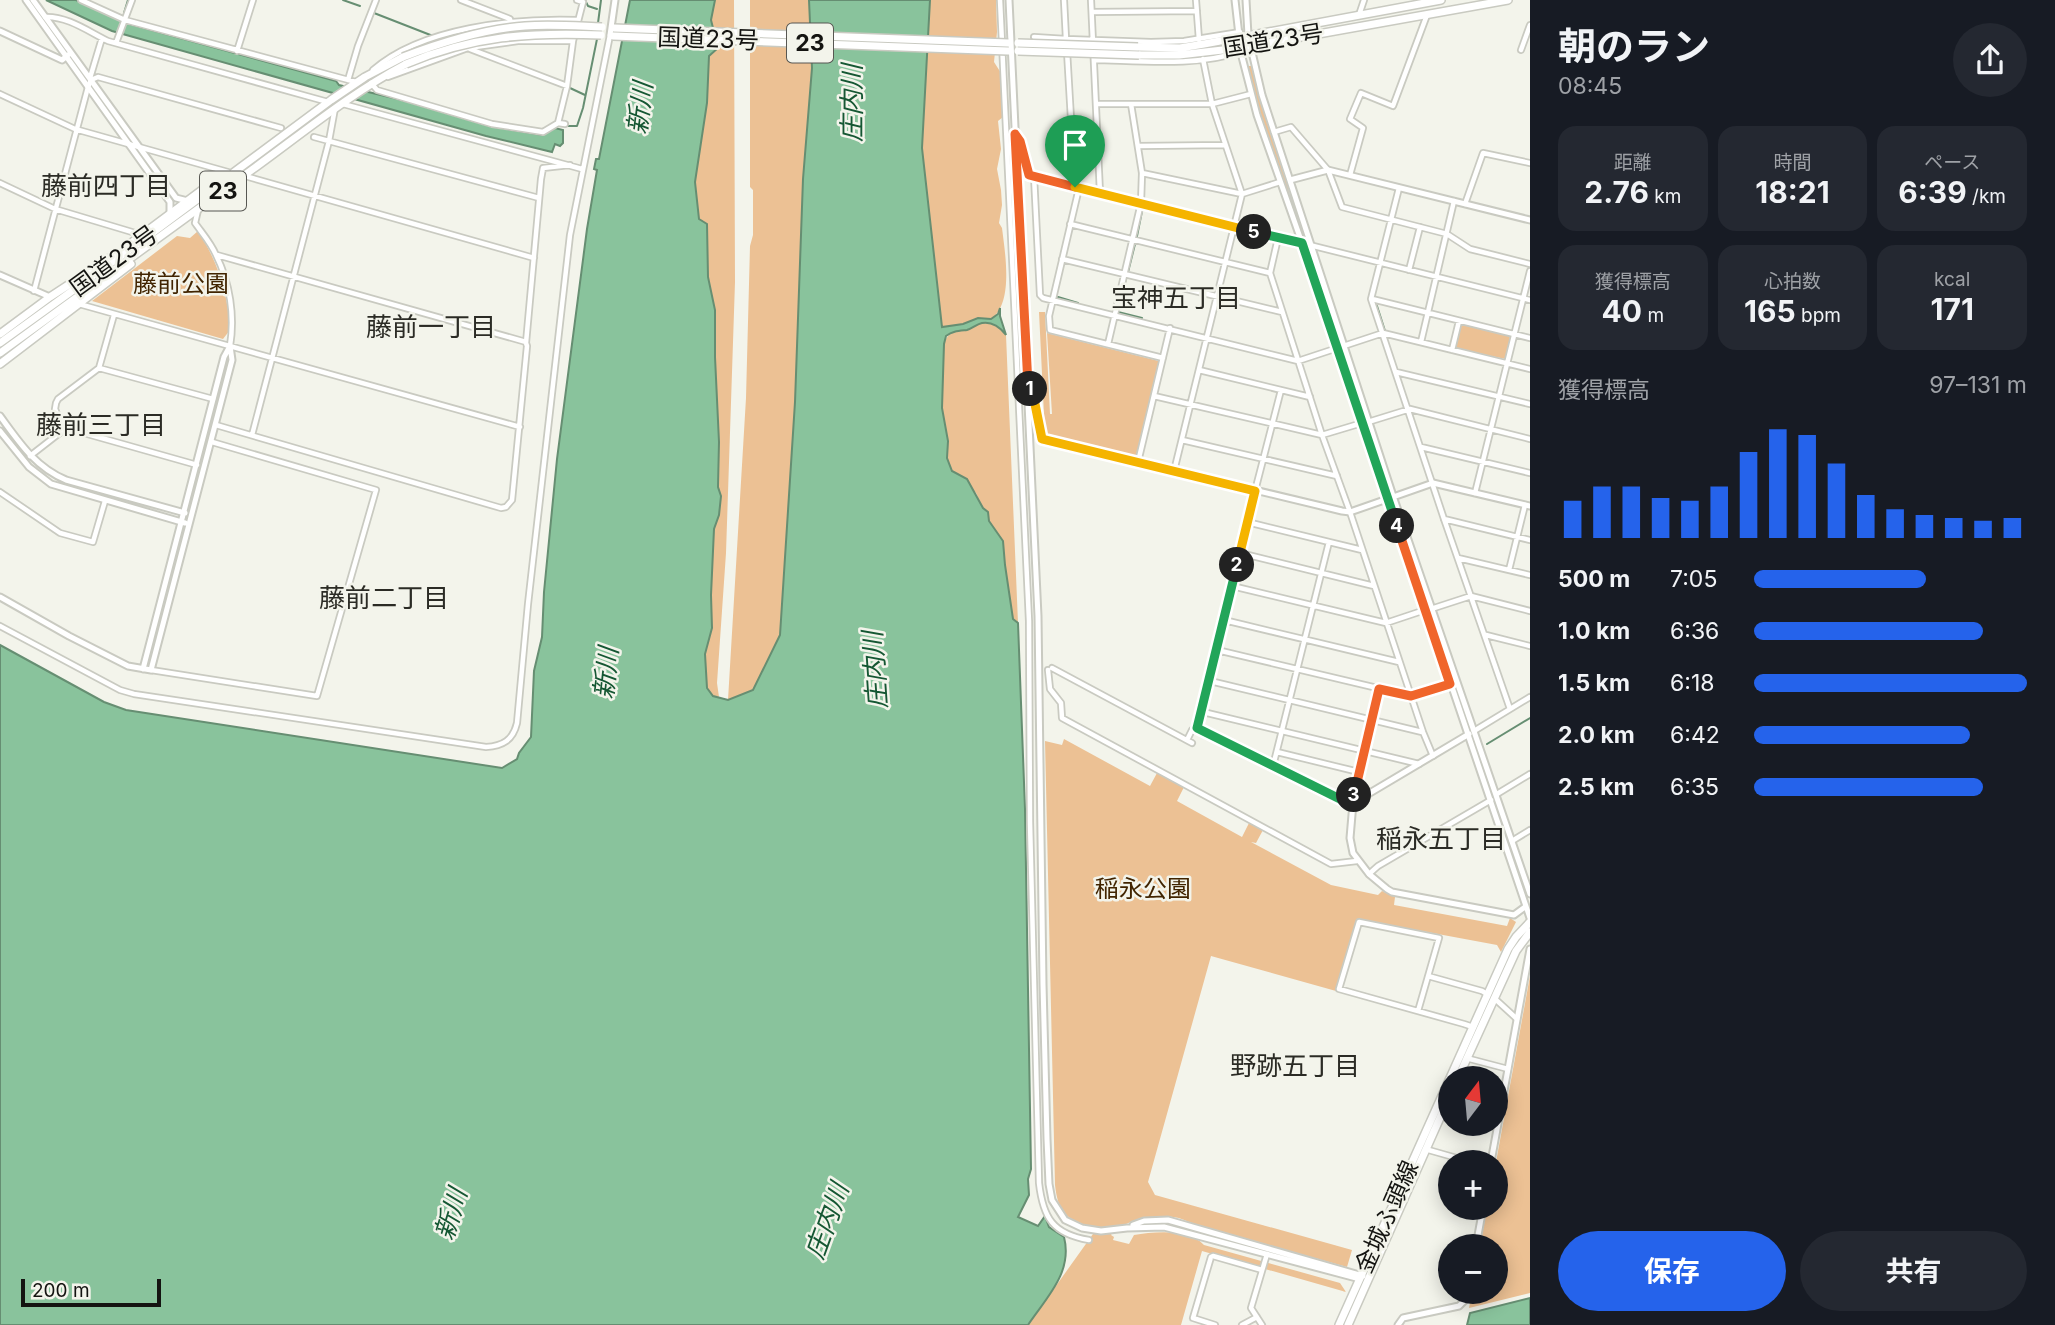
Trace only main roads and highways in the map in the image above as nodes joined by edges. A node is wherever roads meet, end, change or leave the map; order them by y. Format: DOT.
graph roads {
  1 [pos="1441,0"];
  2 [pos="1508,0"];
  3 [pos="1138,51"];
  4 [pos="404,61"];
  5 [pos="367,82"];
  6 [pos="334,103"];
  7 [pos="319,110"];
  8 [pos="166,234"];
  9 [pos="102,274"];
  10 [pos="0,334"];
  11 [pos="0,344"];
  12 [pos="0,354"];
  13 [pos="0,364"];
  14 [pos="1530,920"];
  15 [pos="1530,932"];
  16 [pos="1491,997"];
  17 [pos="1463,1066"];
  18 [pos="1438,1121"];
  19 [pos="1363,1278"];
  20 [pos="1339,1325"];
  21 [pos="1348,1325"];
  1 -- 3 [label="main road, 国道23号 / 23"];
  2 -- 3 [label="main road, 国道23号 / 23"];
  3 -- 4 [label="main road, 国道23号 / 23, bridge"];
  4 -- 5 [label="main road, 国道23号 / 23"];
  4 -- 5 [label="main road, 国道23号 / 23"];
  5 -- 6 [label="main road, 国道23号 / 23"];
  6 -- 7 [label="main road, 国道23号 / 23"];
  6 -- 8 [label="main road, 国道23号 / 23"];
  7 -- 9 [label="main road, 国道23号 / 23"];
  7 -- 10 [label="main road"];
  8 -- 9 [label="main road, 国道23号 / 23"];
  8 -- 13 [label="main road"];
  9 -- 11 [label="main road, 国道23号 / 23"];
  9 -- 12 [label="main road, 国道23号 / 23"];
  14 -- 16 [label="main road, 金城ふ頭線"];
  15 -- 16 [label="main road, 金城ふ頭線"];
  16 -- 17 [label="main road, 金城ふ頭線"];
  16 -- 19 [label="main road, 金城ふ頭線"];
  18 -- 19 [label="main road, 金城ふ頭線"];
  19 -- 20 [label="main road, 金城ふ頭線"];
  19 -- 21 [label="main road, 金城ふ頭線"];
}
